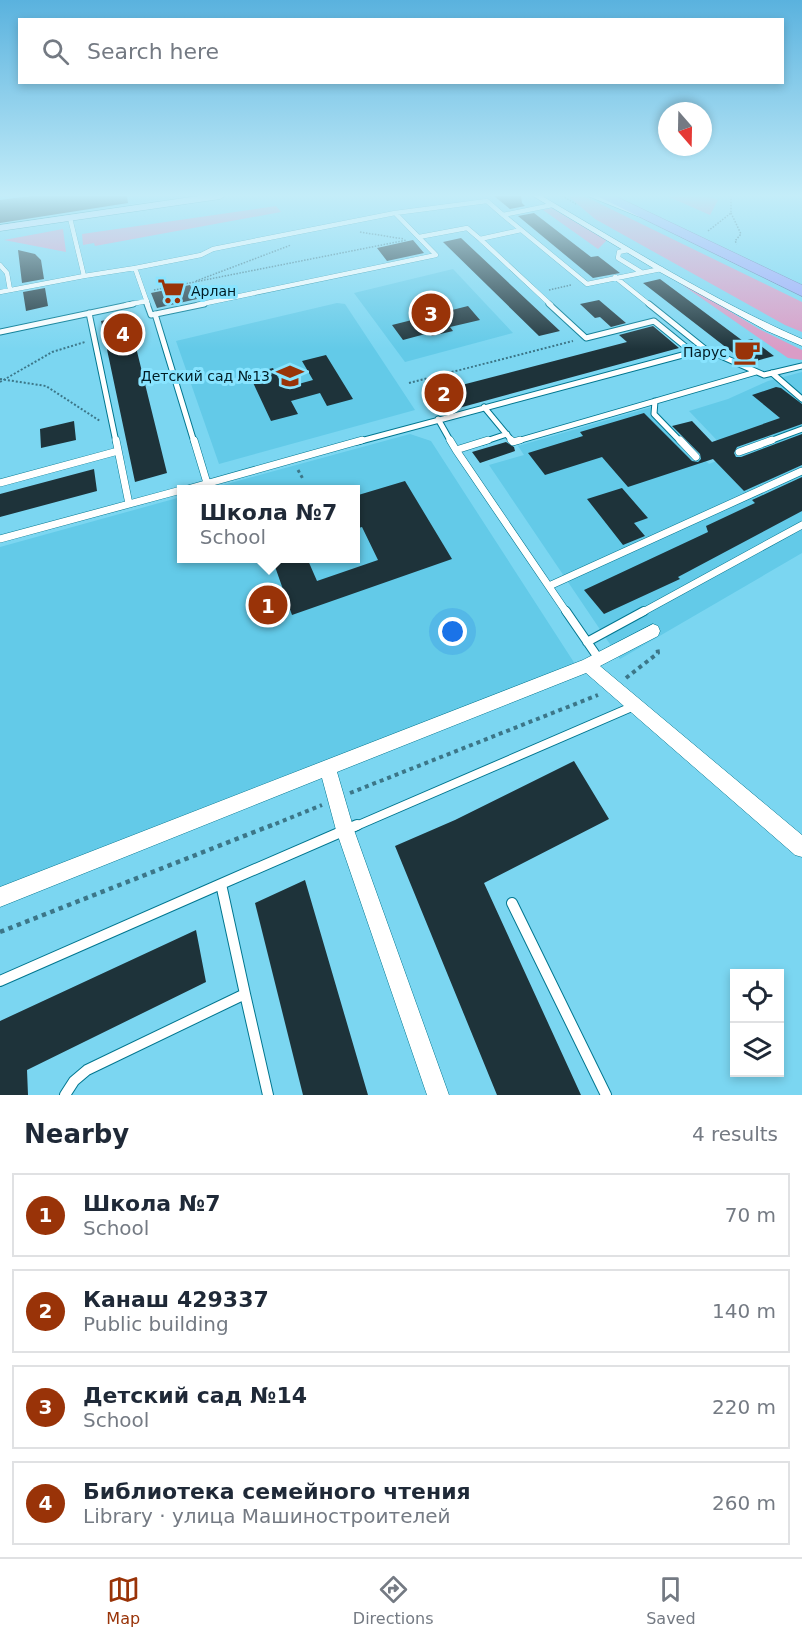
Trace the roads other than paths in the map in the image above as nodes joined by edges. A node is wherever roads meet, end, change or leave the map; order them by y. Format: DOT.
graph roads {
  1 [pos="77,247"];
  2 [pos="223,247"];
  3 [pos="429,247"];
  4 [pos="489,247"];
  5 [pos="543,247"];
  6 [pos="623,247"];
  7 [pos="710,247"];
  8 [pos="628,250"];
  9 [pos="0,265"];
  10 [pos="135,268"];
  11 [pos="661,269"];
  12 [pos="641,272"];
  13 [pos="84,276"];
  14 [pos="615,277"];
  15 [pos="10,290"];
  16 [pos="802,291"];
  17 [pos="0,292"];
  18 [pos="147,301"];
  19 [pos="89,313"];
  20 [pos="155,314"];
  21 [pos="0,332"];
  22 [pos="802,342"];
  23 [pos="705,349"];
  24 [pos="692,352"];
  25 [pos="802,366"];
  26 [pos="756,372"];
  27 [pos="772,373"];
  28 [pos="802,399"];
  29 [pos="654,401"];
  30 [pos="484,407"];
  31 [pos="438,419"];
  32 [pos="802,429"];
  33 [pos="507,434"];
  34 [pos="456,450"];
  35 [pos="118,451"];
  36 [pos="739,452"];
  37 [pos="696,457"];
  38 [pos="802,471"];
  39 [pos="0,483"];
  40 [pos="207,483"];
  41 [pos="200,485"];
  42 [pos="177,491"];
  43 [pos="129,504"];
  44 [pos="802,525"];
  45 [pos="0,539"];
  46 [pos="549,586"];
  47 [pos="653,631"];
  48 [pos="586,642"];
  49 [pos="594,662"];
  50 [pos="634,706"];
  51 [pos="327,767"];
  52 [pos="345,830"];
  53 [pos="802,848"];
  54 [pos="221,884"];
  55 [pos="0,897"];
  56 [pos="512,903"];
  57 [pos="0,981"];
  58 [pos="245,993"];
  59 [pos="65,1095"];
  60 [pos="268,1095"];
  61 [pos="438,1095"];
  62 [pos="606,1095"];
  1 -- 13 [label="lane"];
  2 -- 10 [label="lane"];
  3 -- 20 [label="lane"];
  4 -- 24 [label="lane"];
  5 -- 14 [label="lane"];
  6 -- 8 [label="street"];
  7 -- 16 [label="highway"];
  8 -- 11 [label="street"];
  8 -- 12 [label="lane"];
  9 -- 15 [label="lane"];
  10 -- 13 [label="lane"];
  10 -- 18 [label="lane"];
  11 -- 12 [label="lane"];
  11 -- 22 [label="street"];
  12 -- 14 [label="lane"];
  13 -- 15 [label="lane"];
  14 -- 23 [label="lane"];
  15 -- 17 [label="lane"];
  18 -- 19 [label="lane"];
  18 -- 20 [label="lane"];
  19 -- 21 [label="lane"];
  19 -- 35 [label="lane"];
  20 -- 40 [label="lane"];
  23 -- 24 [label="lane"];
  23 -- 26 [label="lane"];
  24 -- 30 [label="lane"];
  25 -- 27 [label="lane"];
  26 -- 27 [label="lane"];
  26 -- 29 [label="lane"];
  27 -- 28 [label="lane"];
  29 -- 33 [label="lane"];
  29 -- 37 [label="lane"];
  30 -- 31 [label="lane"];
  30 -- 33 [label="lane"];
  31 -- 34 [label="lane"];
  31 -- 40 [label="lane"];
  32 -- 36 [label="lane"];
  33 -- 34 [label="lane"];
  34 -- 46 [label="lane"];
  35 -- 39 [label="lane"];
  35 -- 43 [label="lane"];
  38 -- 46 [label="lane"];
  40 -- 41 [label="lane"];
  42 -- 43 [label="lane"];
  43 -- 45 [label="lane"];
  44 -- 48 [label="lane"];
  46 -- 48 [label="lane"];
  47 -- 49 [label="street"];
  48 -- 49 [label="lane"];
  49 -- 50 [label="street"];
  49 -- 51 [label="street"];
  50 -- 52 [label="lane"];
  50 -- 53 [label="street"];
  51 -- 52 [label="street"];
  51 -- 55 [label="street"];
  52 -- 54 [label="lane"];
  52 -- 61 [label="street"];
  54 -- 57 [label="lane"];
  54 -- 58 [label="lane"];
  56 -- 62 [label="lane"];
  58 -- 59 [label="lane"];
  58 -- 60 [label="lane"];
}
